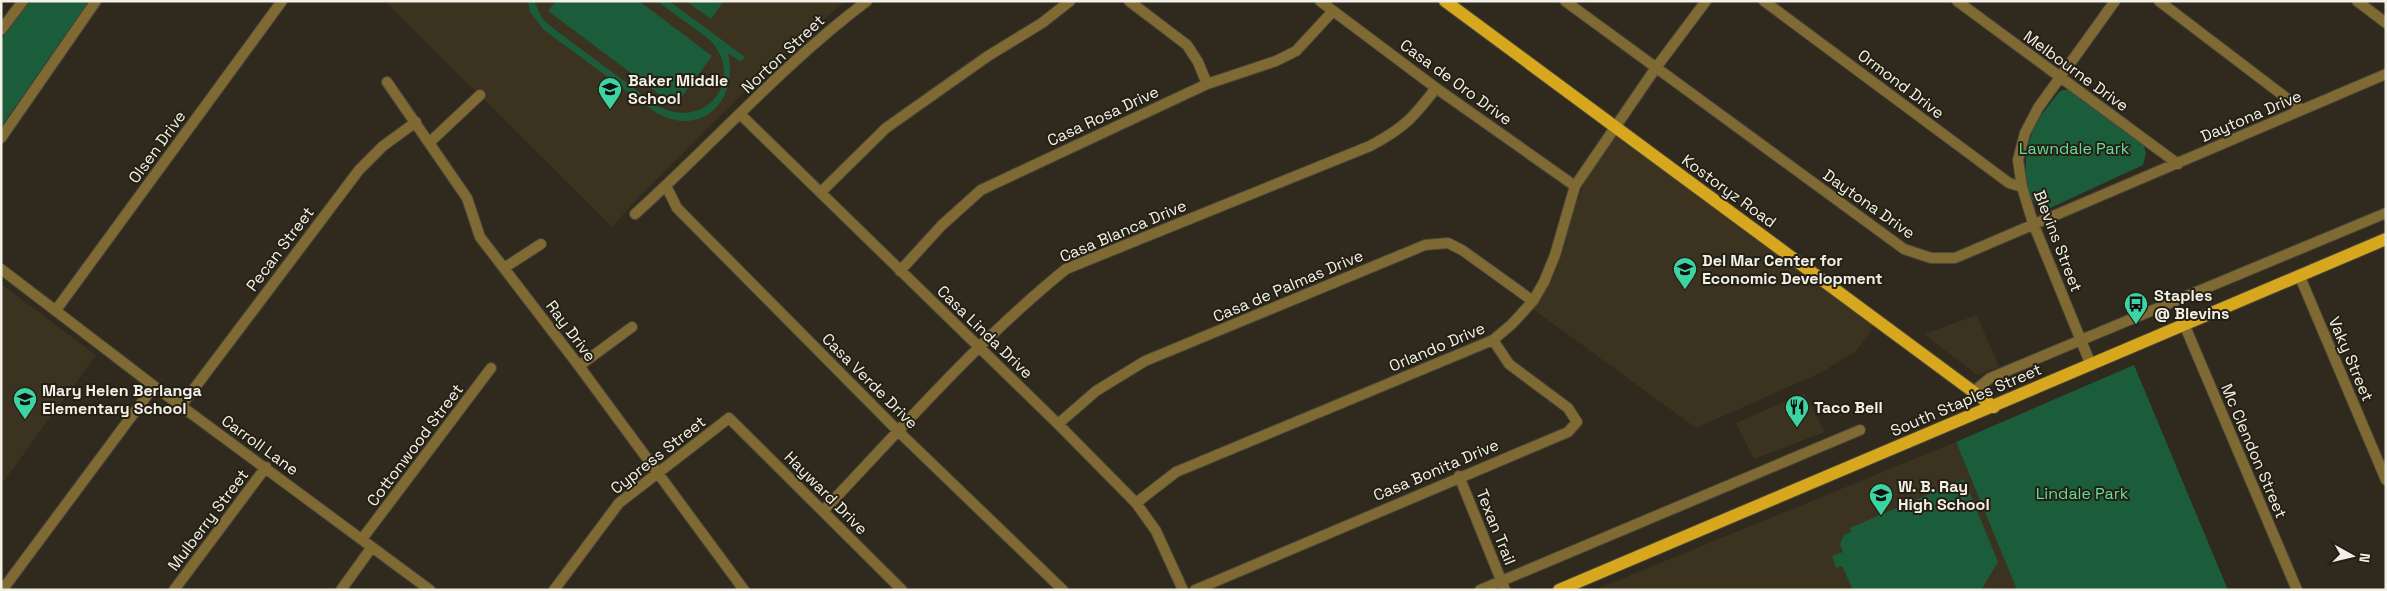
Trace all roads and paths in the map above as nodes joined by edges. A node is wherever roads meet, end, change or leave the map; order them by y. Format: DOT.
graph roads {
  1 [pos="22,1"];
  2 [pos="96,1"];
  3 [pos="282,1"];
  4 [pos="867,1"];
  5 [pos="1070,1"];
  6 [pos="1129,1"];
  7 [pos="1320,1"];
  8 [pos="1445,1"];
  9 [pos="1565,1"];
  10 [pos="1706,1"];
  11 [pos="1764,1"];
  12 [pos="1957,1"];
  13 [pos="2115,1"];
  14 [pos="2159,1"];
  15 [pos="2357,1"];
  16 [pos="1333,11"];
  17 [pos="2386,23"];
  18 [pos="1,30"];
  19 [pos="1655,69"];
  20 [pos="2386,74"];
  21 [pos="2060,78"];
  22 [pos="387,82"];
  23 [pos="1207,84"];
  24 [pos="1436,88"];
  25 [pos="480,96"];
  26 [pos="2302,110"];
  27 [pos="740,114"];
  28 [pos="416,122"];
  29 [pos="1614,127"];
  30 [pos="1,138"];
  31 [pos="430,142"];
  32 [pos="2178,164"];
  33 [pos="666,186"];
  34 [pos="1575,186"];
  35 [pos="2022,187"];
  36 [pos="821,192"];
  37 [pos="2386,213"];
  38 [pos="635,214"];
  39 [pos="2033,223"];
  40 [pos="2386,240"];
  41 [pos="541,244"];
  42 [pos="504,268"];
  43 [pos="1,269"];
  44 [pos="900,271"];
  45 [pos="2300,277"];
  46 [pos="1533,301"];
  47 [pos="56,310"];
  48 [pos="2184,324"];
  49 [pos="632,327"];
  50 [pos="1493,340"];
  51 [pos="2081,340"];
  52 [pos="979,347"];
  53 [pos="2091,365"];
  54 [pos="579,366"];
  55 [pos="491,368"];
  56 [pos="154,386"];
  57 [pos="1973,392"];
  58 [pos="181,406"];
  59 [pos="1994,406"];
  60 [pos="729,418"];
  61 [pos="1058,424"];
  62 [pos="1860,430"];
  63 [pos="899,432"];
  64 [pos="266,467"];
  65 [pos="658,473"];
  66 [pos="1459,476"];
  67 [pos="2386,480"];
  68 [pos="1136,503"];
  69 [pos="823,511"];
  70 [pos="362,540"];
  71 [pos="372,547"];
  72 [pos="6,585"];
  73 [pos="1503,585"];
  74 [pos="174,590"];
  75 [pos="340,590"];
  76 [pos="430,590"];
  77 [pos="554,590"];
  78 [pos="744,590"];
  79 [pos="902,590"];
  80 [pos="1064,590"];
  81 [pos="1183,590"];
  82 [pos="1195,590"];
  83 [pos="1480,590"];
  84 [pos="1559,590"];
  85 [pos="2297,590"];
  1 -- 18 [label="street"];
  2 -- 30 [label="street"];
  3 -- 47 [label="street, Olsen Drive"];
  4 -- 27 [label="street, Norton Street"];
  5 -- 36 [label="street"];
  6 -- 23 [label="street"];
  7 -- 16 [label="street, Casa de Oro Drive"];
  8 -- 29 [label="main road, Kostoryz Road"];
  9 -- 19 [label="street, Daytona Drive"];
  10 -- 19 [label="street, Orlando Drive"];
  11 -- 35 [label="street, Ormond Drive"];
  12 -- 21 [label="street, Melbourne Drive"];
  13 -- 21 [label="street, Blevins Street"];
  14 -- 26 [label="street"];
  15 -- 17 [label="street"];
  16 -- 23 [label="street, Casa Rosa Drive"];
  16 -- 24 [label="street, Casa de Oro Drive"];
  19 -- 29 [label="street, Orlando Drive"];
  19 -- 39 [label="street, Daytona Drive"];
  20 -- 26 [label="street, Daytona Drive"];
  21 -- 32 [label="street, Melbourne Drive"];
  21 -- 35 [label="street, Blevins Street"];
  22 -- 28 [label="street, Ray Drive"];
  23 -- 44 [label="street, Casa Rosa Drive"];
  24 -- 34 [label="street, Casa de Oro Drive"];
  24 -- 52 [label="street, Casa Blanca Drive"];
  25 -- 31 [label="street"];
  26 -- 32 [label="street, Daytona Drive"];
  27 -- 33 [label="street, Norton Street"];
  27 -- 36 [label="street, Casa Linda Drive"];
  28 -- 31 [label="street, Ray Drive"];
  28 -- 58 [label="street, Pecan Street"];
  29 -- 34 [label="street, Orlando Drive"];
  29 -- 57 [label="main road, Kostoryz Road"];
  31 -- 42 [label="street, Ray Drive"];
  32 -- 39 [label="street, Daytona Drive"];
  33 -- 38 [label="street, Norton Street"];
  33 -- 63 [label="street, Casa Verde Drive"];
  34 -- 46 [label="street, Orlando Drive"];
  35 -- 39 [label="street, Blevins Street"];
  36 -- 44 [label="street, Casa Linda Drive"];
  37 -- 51 [label="street"];
  39 -- 51 [label="street, Blevins Street"];
  40 -- 45 [label="main road, South Staples Street"];
  41 -- 42 [label="street"];
  42 -- 54 [label="street, Ray Drive"];
  43 -- 47 [label="street, Carroll Lane"];
  44 -- 52 [label="street, Casa Linda Drive"];
  45 -- 48 [label="main road, South Staples Street"];
  45 -- 67 [label="street, Vaky Street"];
  46 -- 50 [label="street, Orlando Drive"];
  46 -- 61 [label="street, Casa de Palmas Drive"];
  47 -- 56 [label="street, Carroll Lane"];
  48 -- 53 [label="main road, South Staples Street"];
  48 -- 85 [label="street, Mc Clendon Street"];
  49 -- 54 [label="street"];
  50 -- 66 [label="street, Casa Bonita Drive"];
  50 -- 68 [label="street, Orlando Drive"];
  51 -- 53 [label="street, Blevins Street"];
  51 -- 57 [label="street"];
  52 -- 61 [label="street, Casa Linda Drive"];
  52 -- 63 [label="street, Casa Blanca Drive"];
  53 -- 59 [label="main road, South Staples Street"];
  54 -- 65 [label="street, Ray Drive"];
  55 -- 70 [label="street, Cottonwood Street"];
  56 -- 58 [label="street, Carroll Lane"];
  56 -- 72 [label="street"];
  57 -- 59 [label="main road, Kostoryz Road"];
  58 -- 64 [label="street, Carroll Lane"];
  59 -- 84 [label="main road, South Staples Street"];
  60 -- 65 [label="street, Cypress Street"];
  60 -- 69 [label="street, Hayward Drive"];
  61 -- 68 [label="street, Casa Linda Drive"];
  62 -- 73 [label="street"];
  63 -- 69 [label="street, Casa Blanca Drive"];
  63 -- 80 [label="street, Casa Verde Drive"];
  64 -- 70 [label="street, Carroll Lane"];
  64 -- 74 [label="street, Mulberry Street"];
  65 -- 77 [label="street, Cypress Street"];
  65 -- 78 [label="street, Ray Drive"];
  66 -- 73 [label="street, Texan Trail"];
  66 -- 82 [label="street, Casa Bonita Drive"];
  68 -- 81 [label="street, Casa Linda Drive"];
  69 -- 79 [label="street, Hayward Drive"];
  70 -- 71 [label="street, Carroll Lane"];
  71 -- 75 [label="street"];
  71 -- 76 [label="street, Carroll Lane"];
  73 -- 83 [label="street"];
}
